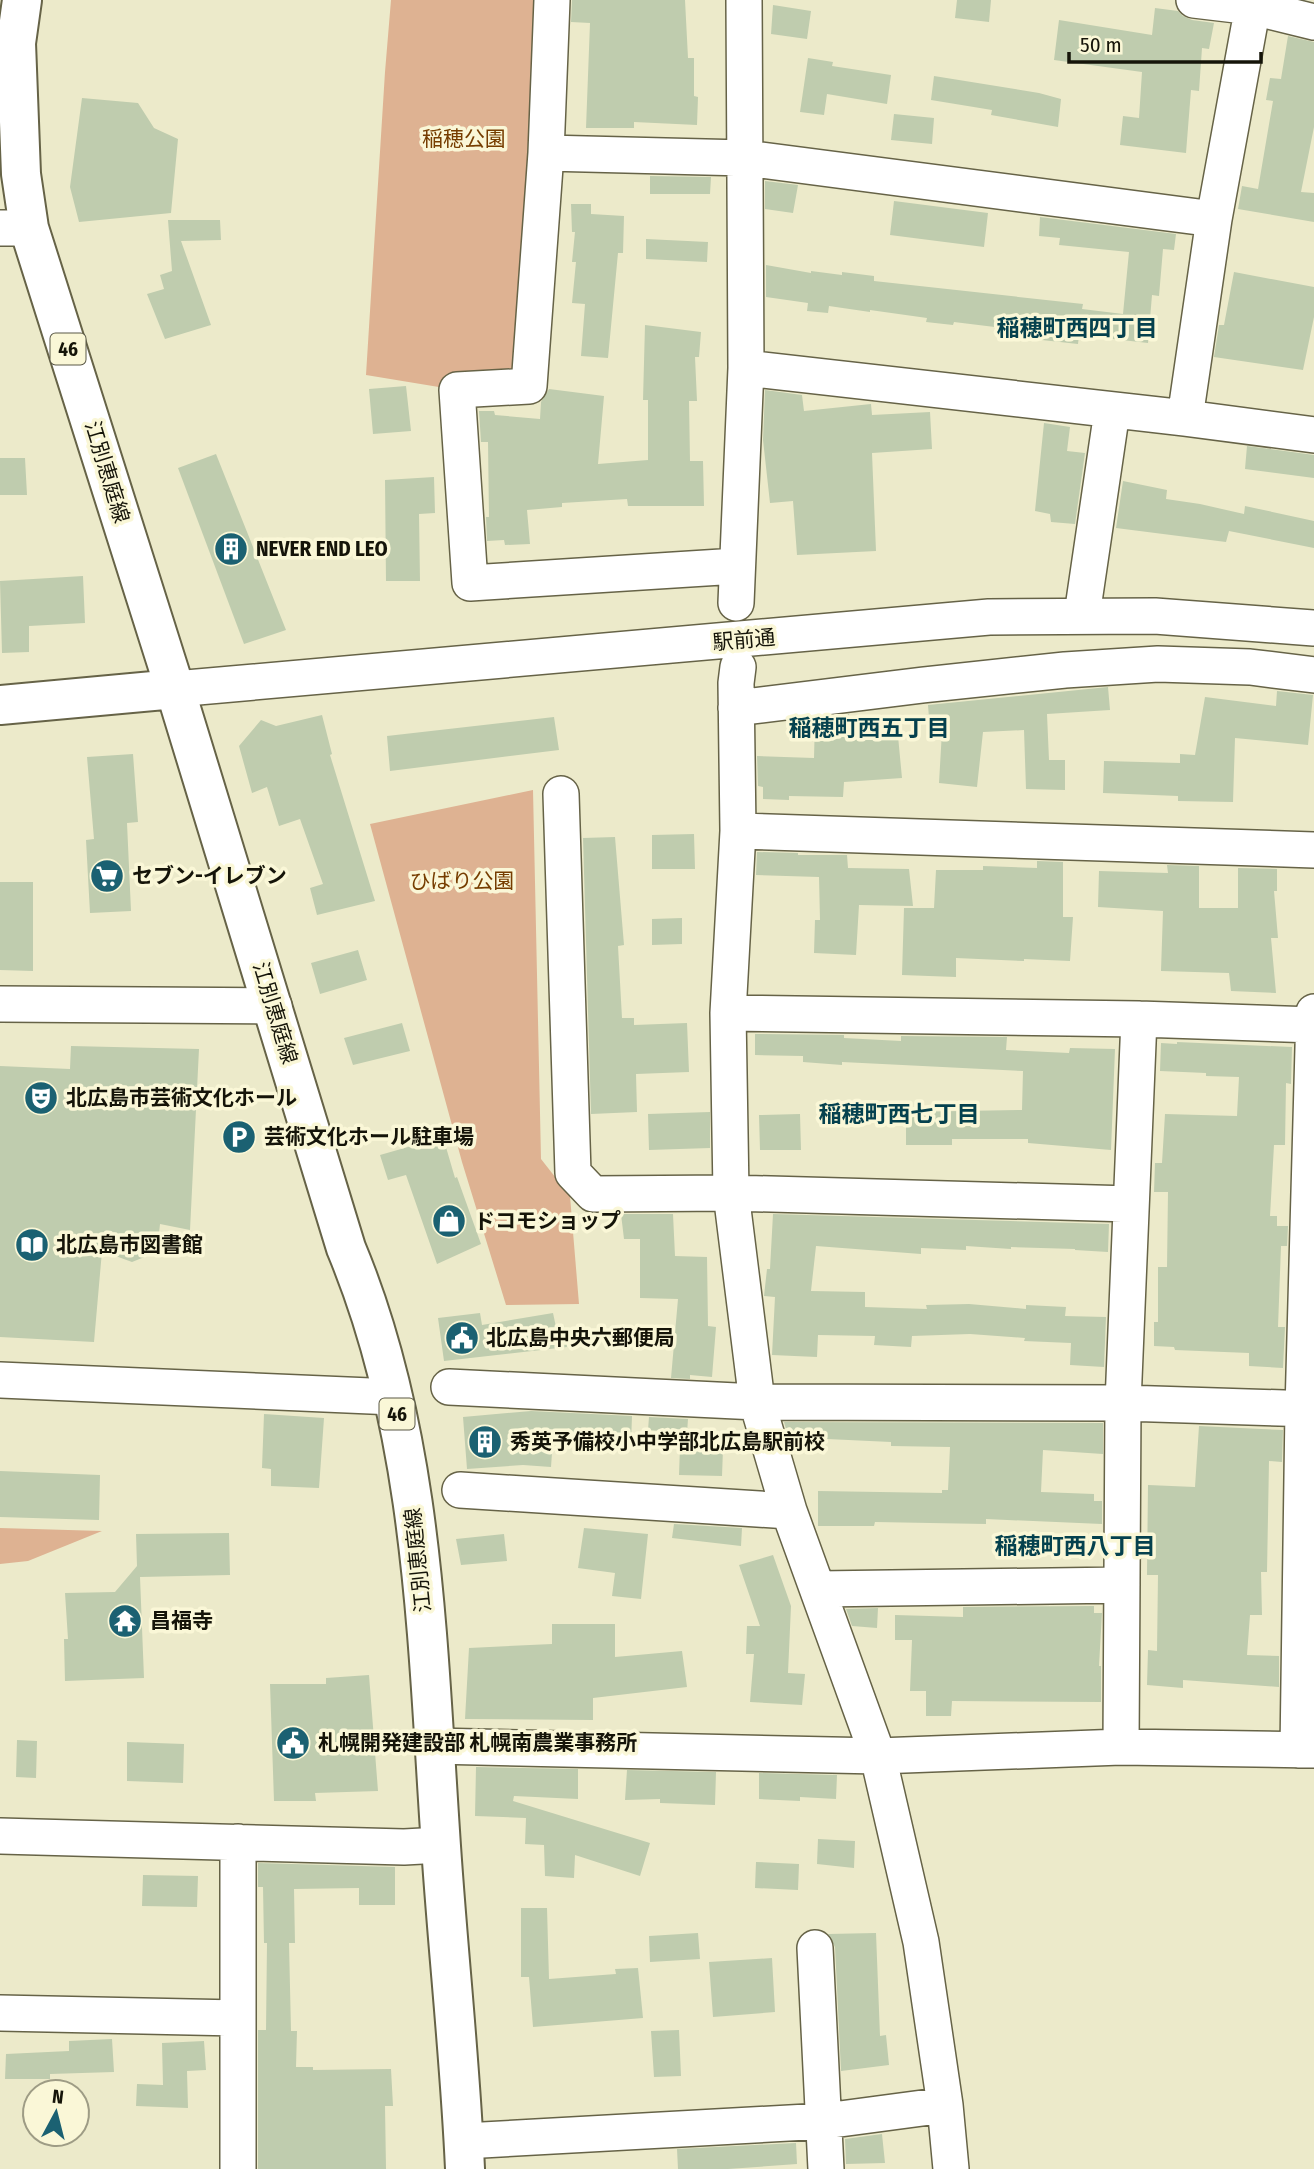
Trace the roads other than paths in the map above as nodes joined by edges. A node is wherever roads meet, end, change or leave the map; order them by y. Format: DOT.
graph roads {
  1 [pos="22,0"];
  2 [pos="552,0"];
  3 [pos="744,0"];
  4 [pos="1194,0"];
  5 [pos="1254,4"];
  6 [pos="1314,22"];
  7 [pos="546,153"];
  8 [pos="745,159"];
  9 [pos="1214,219"];
  10 [pos="15,228"];
  11 [pos="746,368"];
  12 [pos="1112,411"];
  13 [pos="1185,418"];
  14 [pos="1314,435"];
  15 [pos="737,566"];
  16 [pos="736,603"];
  17 [pos="1082,615"];
  18 [pos="1314,628"];
  19 [pos="738,667"];
  20 [pos="1314,675"];
  21 [pos="176,690"];
  22 [pos="0,705"];
  23 [pos="736,708"];
  24 [pos="561,794"];
  25 [pos="738,831"];
  26 [pos="1314,850"];
  27 [pos="0,1004"];
  28 [pos="274,1006"];
  29 [pos="728,1013"];
  30 [pos="1139,1020"];
  31 [pos="1314,1021"];
  32 [pos="731,1193"];
  33 [pos="1131,1204"];
  34 [pos="0,1380"];
  35 [pos="449,1387"];
  36 [pos="394,1397"];
  37 [pos="757,1402"];
  38 [pos="1124,1403"];
  39 [pos="1309,1409"];
  40 [pos="460,1490"];
  41 [pos="789,1511"];
  42 [pos="1122,1585"];
  43 [pos="818,1589"];
  44 [pos="434,1746"];
  45 [pos="1121,1748"];
  46 [pos="1306,1750"];
  47 [pos="878,1756"];
  48 [pos="0,1836"];
  49 [pos="238,1842"];
  50 [pos="440,1845"];
  51 [pos="815,1948"];
  52 [pos="0,2013"];
  53 [pos="238,2018"];
  54 [pos="945,2105"];
  55 [pos="825,2121"];
  56 [pos="465,2155"];
  57 [pos="238,2169"];
  58 [pos="826,2169"];
  59 [pos="951,2169"];
  1 -- 10 [label="main road, 江別恵庭線 / 46"];
  2 -- 7 [label="street"];
  3 -- 8 [label="street"];
  4 -- 5 [label="street"];
  5 -- 6 [label="street"];
  5 -- 9 [label="street"];
  7 -- 8 [label="street"];
  7 -- 15 [label="street"];
  8 -- 9 [label="street"];
  8 -- 11 [label="street"];
  9 -- 13 [label="street"];
  10 -- 21 [label="main road, 江別恵庭線 / 46"];
  11 -- 12 [label="street"];
  11 -- 15 [label="street"];
  12 -- 13 [label="street"];
  12 -- 17 [label="street"];
  13 -- 14 [label="street"];
  15 -- 16 [label="street"];
  17 -- 18 [label="street, 駅前通"];
  17 -- 21 [label="street, 駅前通"];
  19 -- 23 [label="street"];
  20 -- 23 [label="street"];
  21 -- 22 [label="main road"];
  21 -- 28 [label="main road, 江別恵庭線 / 46"];
  23 -- 25 [label="street"];
  24 -- 32 [label="street"];
  25 -- 26 [label="street"];
  25 -- 29 [label="street"];
  27 -- 28 [label="street"];
  28 -- 36 [label="main road, 江別恵庭線 / 46"];
  29 -- 30 [label="street"];
  29 -- 32 [label="street"];
  30 -- 31 [label="street"];
  30 -- 33 [label="street"];
  31 -- 39 [label="street"];
  32 -- 33 [label="street"];
  32 -- 37 [label="street"];
  33 -- 38 [label="street"];
  34 -- 36 [label="street"];
  35 -- 37 [label="street"];
  36 -- 44 [label="main road, 江別恵庭線 / 46"];
  37 -- 38 [label="street"];
  37 -- 41 [label="street"];
  38 -- 39 [label="street"];
  38 -- 42 [label="street"];
  39 -- 46 [label="street"];
  40 -- 41 [label="street"];
  41 -- 43 [label="street"];
  42 -- 43 [label="street"];
  42 -- 45 [label="street"];
  43 -- 47 [label="street"];
  44 -- 47 [label="street"];
  44 -- 50 [label="main road, 江別恵庭線 / 46"];
  45 -- 46 [label="street"];
  45 -- 47 [label="street"];
  47 -- 54 [label="street"];
  48 -- 49 [label="street"];
  49 -- 50 [label="street"];
  49 -- 53 [label="street"];
  50 -- 56 [label="main road, 江別恵庭線 / 46"];
  51 -- 55 [label="street"];
  52 -- 53 [label="street"];
  53 -- 57 [label="street"];
  54 -- 55 [label="street"];
  54 -- 59 [label="street"];
  55 -- 56 [label="street"];
  55 -- 58 [label="street"];
}
